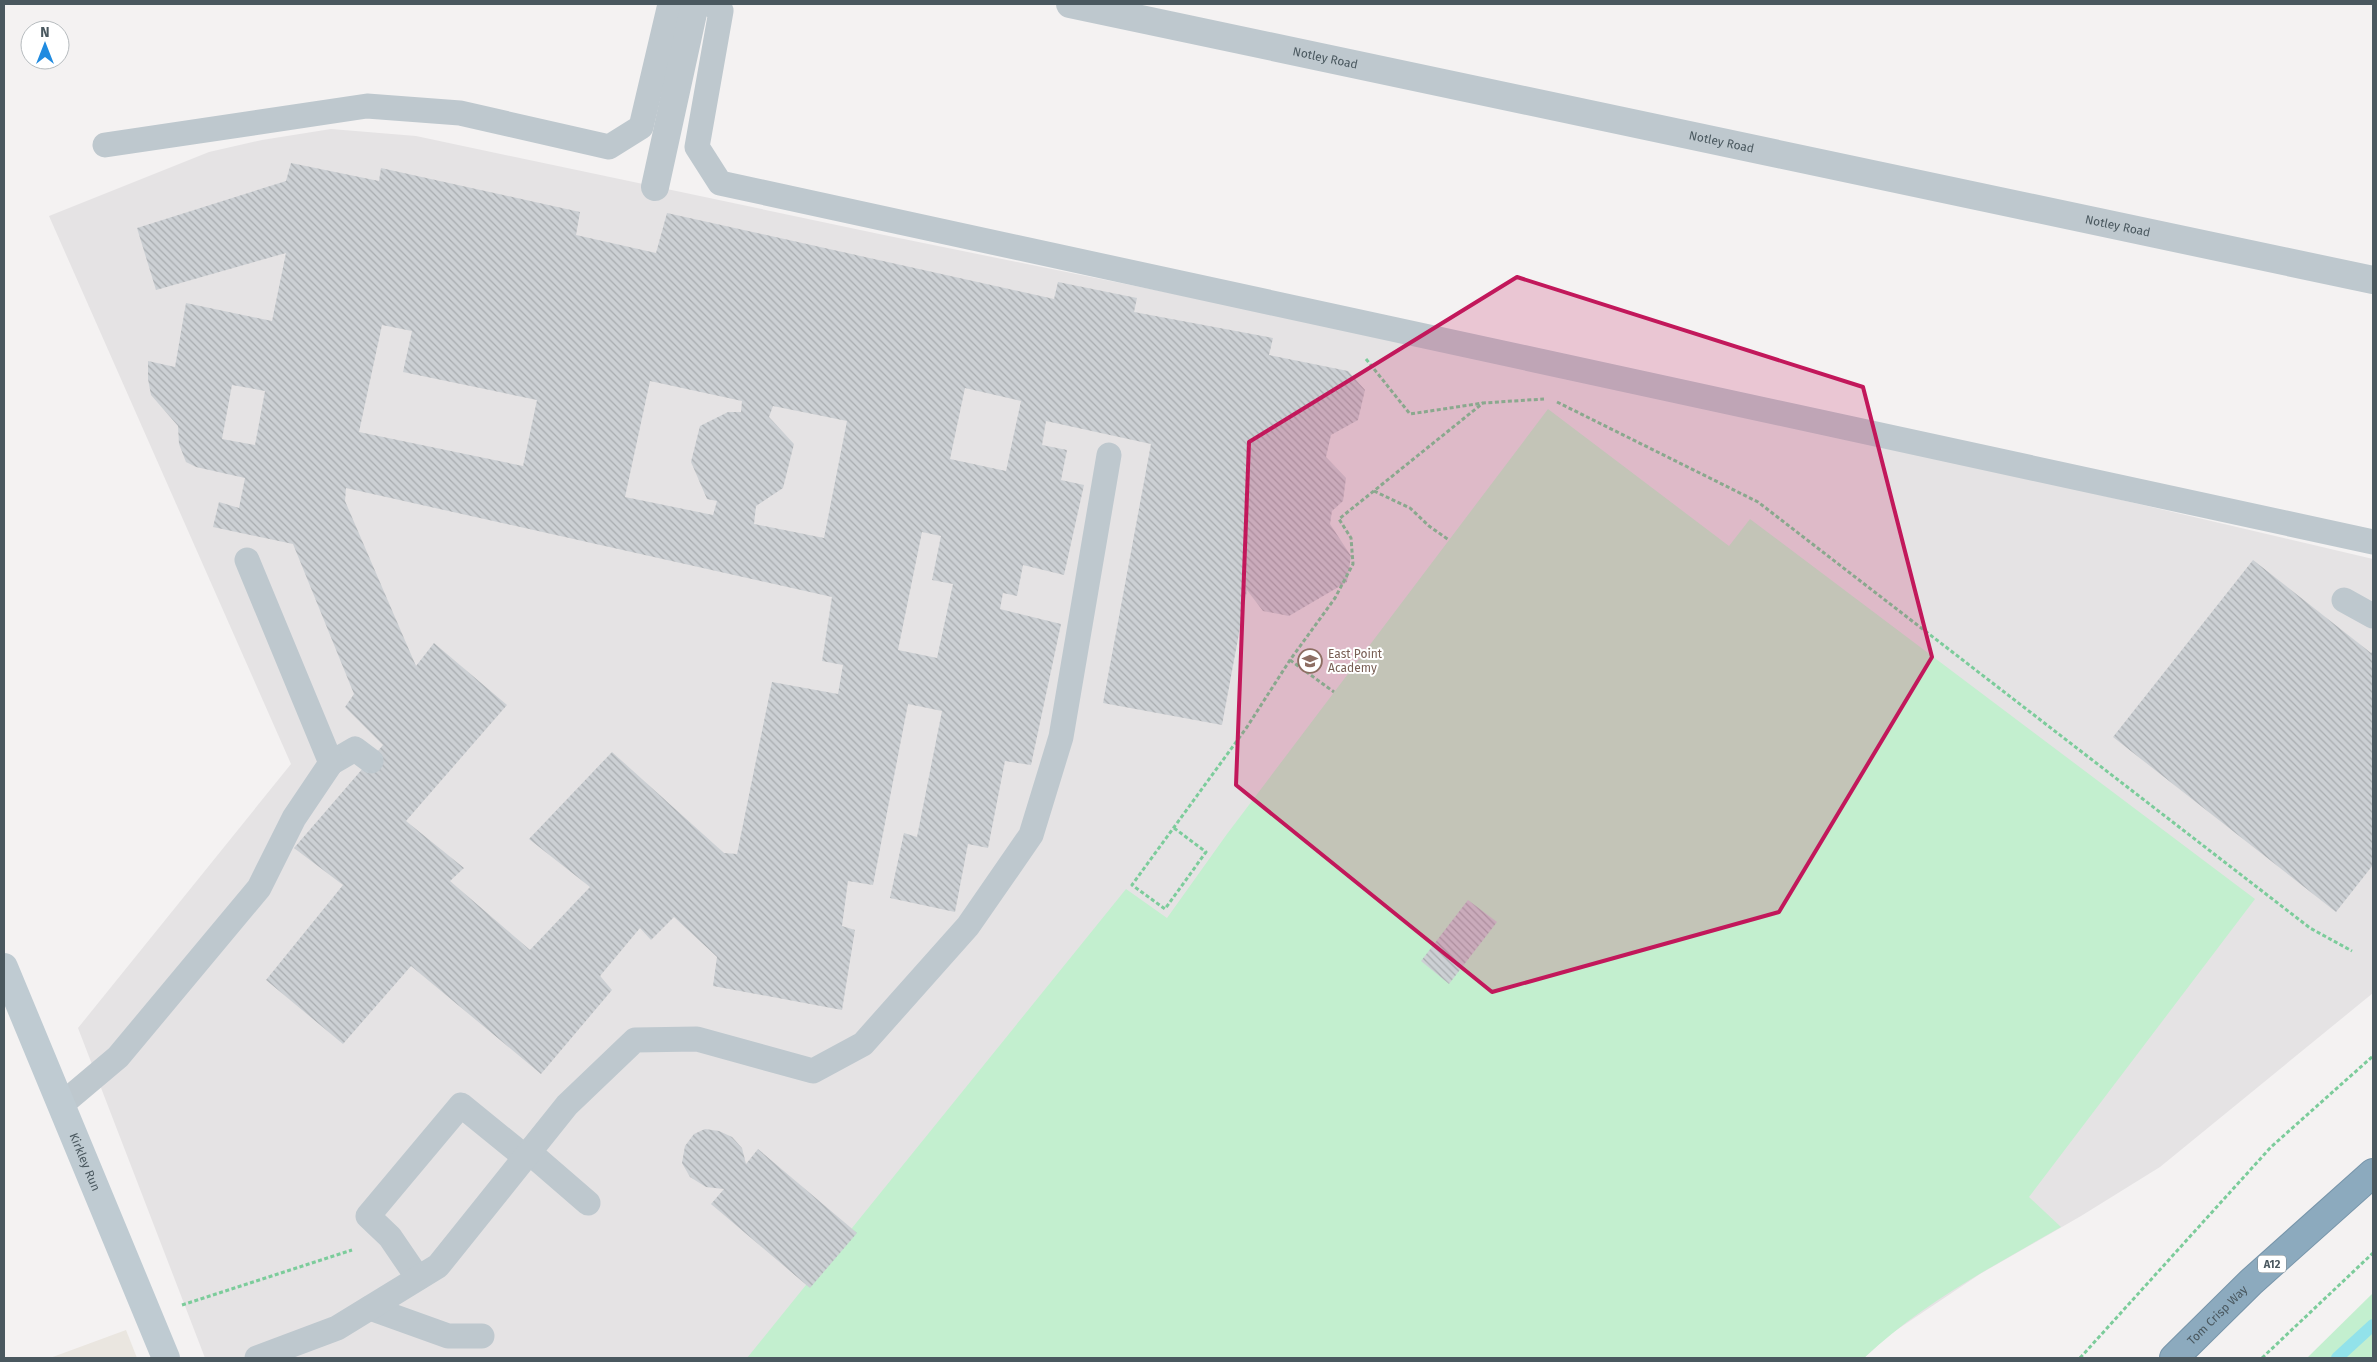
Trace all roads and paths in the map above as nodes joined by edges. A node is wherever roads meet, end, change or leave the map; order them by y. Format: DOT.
graph roads {
  1 [pos="672,4"];
  2 [pos="696,4"];
  3 [pos="710,4"];
  4 [pos="1070,4"];
  5 [pos="104,145"];
  6 [pos="655,187"];
  7 [pos="2373,280"];
  8 [pos="1362,354"];
  9 [pos="1484,403"];
  10 [pos="1109,455"];
  11 [pos="1374,491"];
  12 [pos="1449,540"];
  13 [pos="2373,542"];
  14 [pos="247,560"];
  15 [pos="2344,600"];
  16 [pos="2373,616"];
  17 [pos="1290,660"];
  18 [pos="1334,692"];
  19 [pos="371,760"];
  20 [pos="331,763"];
  21 [pos="1174,828"];
  22 [pos="2352,951"];
  23 [pos="4,967"];
  24 [pos="2373,1056"];
  25 [pos="61,1105"];
  26 [pos="527,1154"];
  27 [pos="2373,1173"];
  28 [pos="588,1203"];
  29 [pos="390,1237"];
  30 [pos="2373,1253"];
  31 [pos="418,1278"];
  32 [pos="370,1308"];
  33 [pos="148,1315"];
  34 [pos="482,1336"];
  35 [pos="166,1358"];
  36 [pos="257,1358"];
  37 [pos="2080,1358"];
  38 [pos="2174,1358"];
  39 [pos="2262,1358"];
  1 -- 5 [label="lane"];
  2 -- 6 [label="street"];
  3 -- 13 [label="lane"];
  4 -- 7 [label="street, Notley Road"];
  8 -- 9 [label="path"];
  9 -- 11 [label="path"];
  9 -- 22 [label="path"];
  10 -- 26 [label="lane"];
  11 -- 12 [label="path"];
  11 -- 17 [label="path"];
  14 -- 20 [label="lane"];
  15 -- 16 [label="lane"];
  17 -- 18 [label="path"];
  17 -- 21 [label="path"];
  19 -- 20 [label="lane"];
  20 -- 25 [label="lane"];
  21 -- 21 [label="path"];
  23 -- 25 [label="street, Kirkley Run"];
  24 -- 37 [label="path"];
  25 -- 33 [label="street, Kirkley Run"];
  26 -- 28 [label="lane"];
  26 -- 29 [label="lane"];
  26 -- 31 [label="lane"];
  27 -- 38 [label="highway, Tom Crisp Way / A12"];
  29 -- 31 [label="lane"];
  29 -- 33 [label="path"];
  30 -- 39 [label="path"];
  31 -- 32 [label="lane"];
  32 -- 34 [label="lane"];
  32 -- 36 [label="lane"];
  33 -- 35 [label="street, Kirkley Run"];
}
